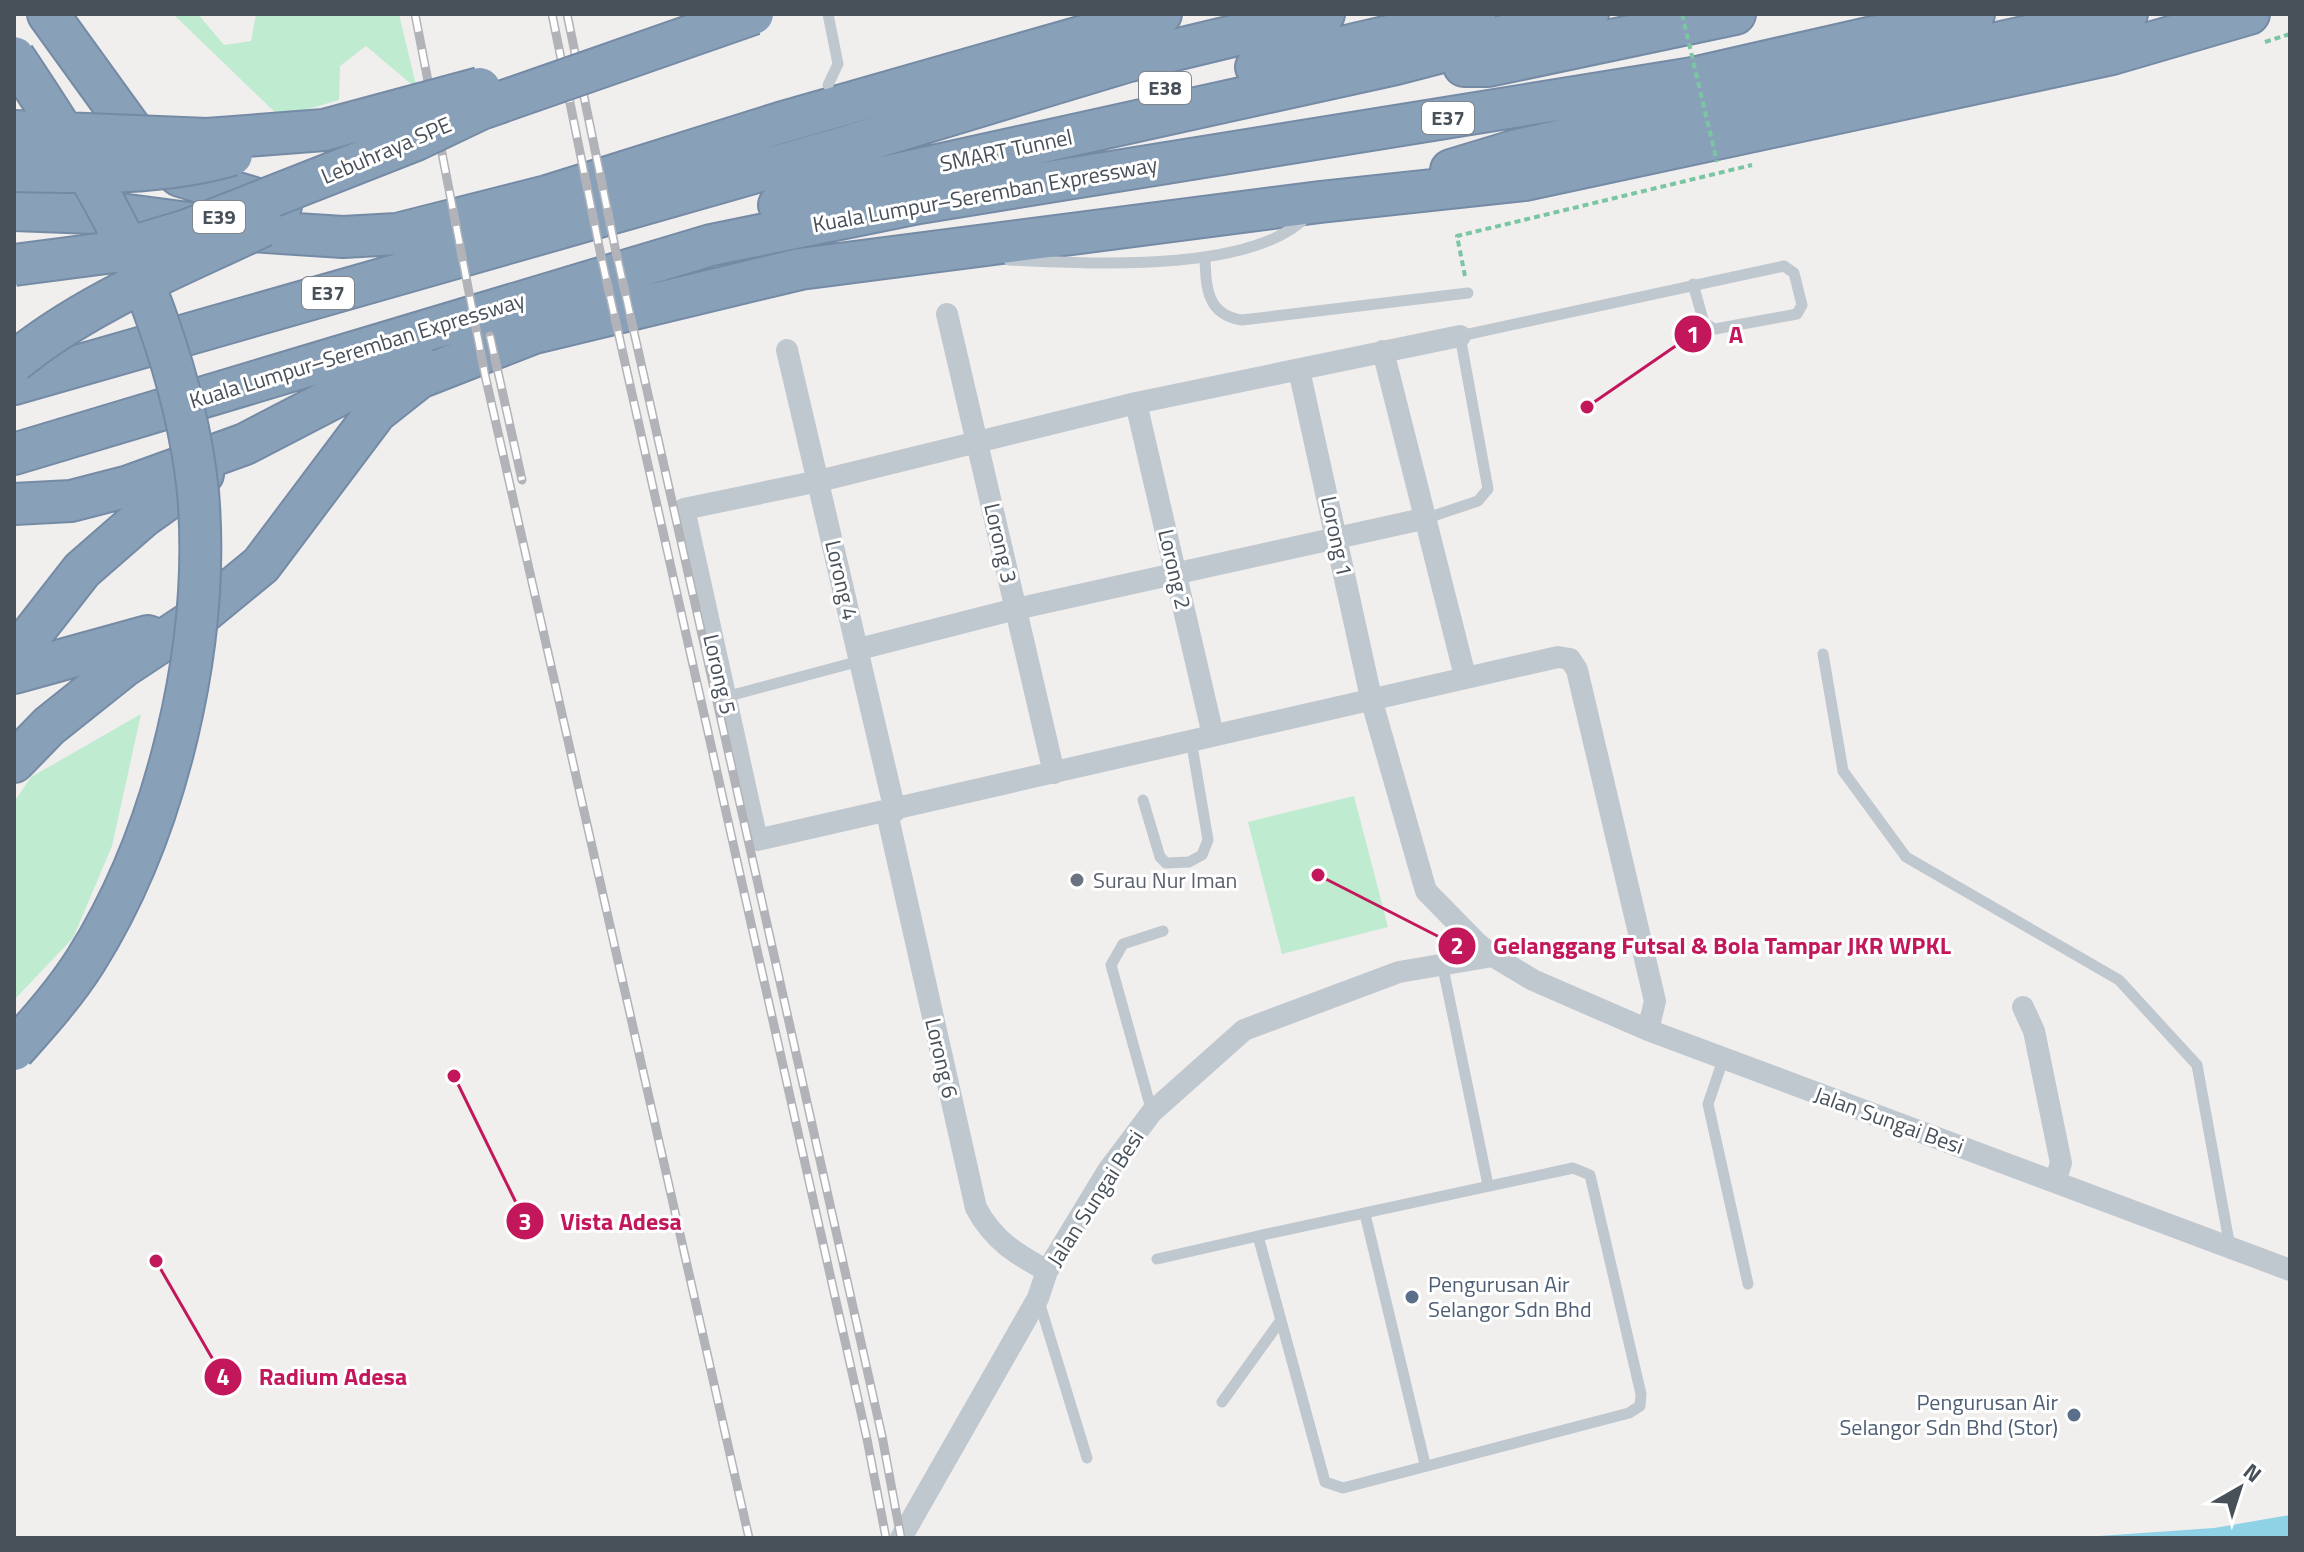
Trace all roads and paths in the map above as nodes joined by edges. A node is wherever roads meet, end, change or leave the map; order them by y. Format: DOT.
graph roads {
  1 [pos="19,14"];
  2 [pos="48,14"];
  3 [pos="694,14"];
  4 [pos="753,14"];
  5 [pos="828,14"];
  6 [pos="1057,14"];
  7 [pos="1161,14"];
  8 [pos="1324,14"];
  9 [pos="1482,14"];
  10 [pos="1588,14"];
  11 [pos="1682,14"];
  12 [pos="1735,14"];
  13 [pos="1974,14"];
  14 [pos="2127,14"];
  15 [pos="2249,14"];
  16 [pos="14,57"];
  17 [pos="1396,64"];
  18 [pos="828,85"];
  19 [pos="324,130"];
  20 [pos="14,131"];
  21 [pos="416,140"];
  22 [pos="844,147"];
  23 [pos="1717,162"];
  24 [pos="14,171"];
  25 [pos="1363,197"];
  26 [pos="1320,202"];
  27 [pos="14,210"];
  28 [pos="301,234"];
  29 [pos="711,245"];
  30 [pos="1205,258"];
  31 [pos="1002,259"];
  32 [pos="835,263"];
  33 [pos="958,263"];
  34 [pos="14,265"];
  35 [pos="628,270"];
  36 [pos="1693,284"];
  37 [pos="1468,293"];
  38 [pos="947,314"];
  39 [pos="1460,336"];
  40 [pos="787,350"];
  41 [pos="1383,351"];
  42 [pos="14,362"];
  43 [pos="1299,370"];
  44 [pos="14,384"];
  45 [pos="1136,403"];
  46 [pos="978,442"];
  47 [pos="245,444"];
  48 [pos="14,454"];
  49 [pos="819,481"];
  50 [pos="14,504"];
  51 [pos="1427,518"];
  52 [pos="1338,537"];
  53 [pos="1176,573"];
  54 [pos="1016,609"];
  55 [pos="194,620"];
  56 [pos="23,644"];
  57 [pos="1823,654"];
  58 [pos="859,655"];
  59 [pos="14,673"];
  60 [pos="1465,676"];
  61 [pos="725,697"];
  62 [pos="1372,702"];
  63 [pos="1202,737"];
  64 [pos="14,762"];
  65 [pos="1054,773"];
  66 [pos="1143,800"];
  67 [pos="891,812"];
  68 [pos="1163,931"];
  69 [pos="1493,956"];
  70 [pos="1443,968"];
  71 [pos="2023,1007"];
  72 [pos="1648,1030"];
  73 [pos="14,1050"];
  74 [pos="1723,1060"];
  75 [pos="1152,1112"];
  76 [pos="2055,1182"];
  77 [pos="1488,1185"];
  78 [pos="1365,1214"];
  79 [pos="1258,1236"];
  80 [pos="2230,1247"];
  81 [pos="1157,1259"];
  82 [pos="2290,1270"];
  83 [pos="1047,1271"];
  84 [pos="1748,1284"];
  85 [pos="1038,1298"];
  86 [pos="1281,1320"];
  87 [pos="1222,1402"];
  88 [pos="1087,1458"];
  89 [pos="1425,1464"];
  90 [pos="903,1537"];
  1 -- 28 [label="highway"];
  2 -- 18 [label="highway"];
  3 -- 19 [label="highway, Lebuhraya SPE, bridge"];
  4 -- 21 [label="highway, Lebuhraya SPE / E39, bridge"];
  5 -- 18 [label="lane"];
  6 -- 18 [label="highway"];
  7 -- 28 [label="highway"];
  8 -- 22 [label="highway, E37"];
  9 -- 22 [label="highway, SMART Tunnel / E38"];
  10 -- 17 [label="highway, SMART Tunnel / E38"];
  11 -- 23 [label="path, bridge"];
  12 -- 17 [label="highway, SMART Tunnel / E38"];
  13 -- 29 [label="highway, Kuala Lumpur–Seremban Expressway / E37"];
  14 -- 25 [label="highway"];
  15 -- 25 [label="highway"];
  16 -- 73 [label="highway, bridge"];
  17 -- 35 [label="highway, SMART Tunnel / E38"];
  19 -- 20 [label="highway, Lebuhraya SPE, bridge"];
  19 -- 24 [label="highway, bridge"];
  21 -- 34 [label="highway, Lebuhraya SPE / E39, bridge"];
  21 -- 42 [label="highway, bridge"];
  22 -- 44 [label="highway, E37"];
  25 -- 26 [label="highway"];
  26 -- 30 [label="lane"];
  26 -- 32 [label="highway"];
  27 -- 28 [label="highway"];
  29 -- 35 [label="highway, Kuala Lumpur–Seremban Expressway / E37"];
  29 -- 47 [label="highway"];
  30 -- 31 [label="lane"];
  30 -- 37 [label="lane"];
  32 -- 33 [label="lane"];
  32 -- 55 [label="highway"];
  35 -- 48 [label="highway, Kuala Lumpur–Seremban Expressway / E37"];
  36 -- 36 [label="lane"];
  36 -- 39 [label="lane"];
  38 -- 46 [label="street, Lorong 3"];
  39 -- 41 [label="street"];
  39 -- 51 [label="lane"];
  40 -- 49 [label="street, Lorong 4"];
  41 -- 43 [label="street"];
  41 -- 51 [label="street"];
  43 -- 45 [label="street"];
  43 -- 52 [label="street, Lorong 1"];
  45 -- 46 [label="street"];
  45 -- 53 [label="street, Lorong 2"];
  46 -- 49 [label="street"];
  46 -- 54 [label="street, Lorong 3"];
  47 -- 50 [label="highway"];
  47 -- 56 [label="highway"];
  49 -- 58 [label="street, Lorong 4"];
  49 -- 61 [label="street, Lorong 5"];
  51 -- 52 [label="street"];
  51 -- 60 [label="street"];
  52 -- 53 [label="street"];
  52 -- 62 [label="street, Lorong 1"];
  53 -- 54 [label="street"];
  53 -- 63 [label="street, Lorong 2"];
  54 -- 58 [label="street"];
  54 -- 65 [label="street, Lorong 3"];
  55 -- 59 [label="highway"];
  55 -- 64 [label="highway"];
  57 -- 80 [label="lane"];
  58 -- 61 [label="lane"];
  58 -- 67 [label="street, Lorong 4"];
  60 -- 62 [label="street"];
  60 -- 72 [label="street"];
  61 -- 67 [label="street, Lorong 5"];
  62 -- 63 [label="street"];
  62 -- 69 [label="street, Jalan Sungai Besi"];
  63 -- 65 [label="street"];
  63 -- 66 [label="lane"];
  65 -- 67 [label="street"];
  67 -- 83 [label="street, Lorong 6"];
  68 -- 75 [label="lane"];
  69 -- 70 [label="street, Jalan Sungai Besi"];
  69 -- 72 [label="street, Jalan Sungai Besi"];
  70 -- 75 [label="street, Jalan Sungai Besi"];
  70 -- 77 [label="lane"];
  71 -- 76 [label="street"];
  72 -- 74 [label="street, Jalan Sungai Besi"];
  74 -- 76 [label="street, Jalan Sungai Besi"];
  74 -- 84 [label="lane"];
  75 -- 83 [label="street, Jalan Sungai Besi"];
  76 -- 80 [label="street, Jalan Sungai Besi"];
  77 -- 78 [label="lane"];
  77 -- 89 [label="lane"];
  78 -- 79 [label="lane"];
  78 -- 89 [label="lane"];
  79 -- 81 [label="lane"];
  79 -- 86 [label="lane"];
  80 -- 82 [label="street, Jalan Sungai Besi"];
  83 -- 85 [label="street, Jalan Sungai Besi"];
  85 -- 88 [label="lane"];
  85 -- 90 [label="street, Jalan Sungai Besi"];
  86 -- 87 [label="lane"];
  86 -- 89 [label="lane"];
}
